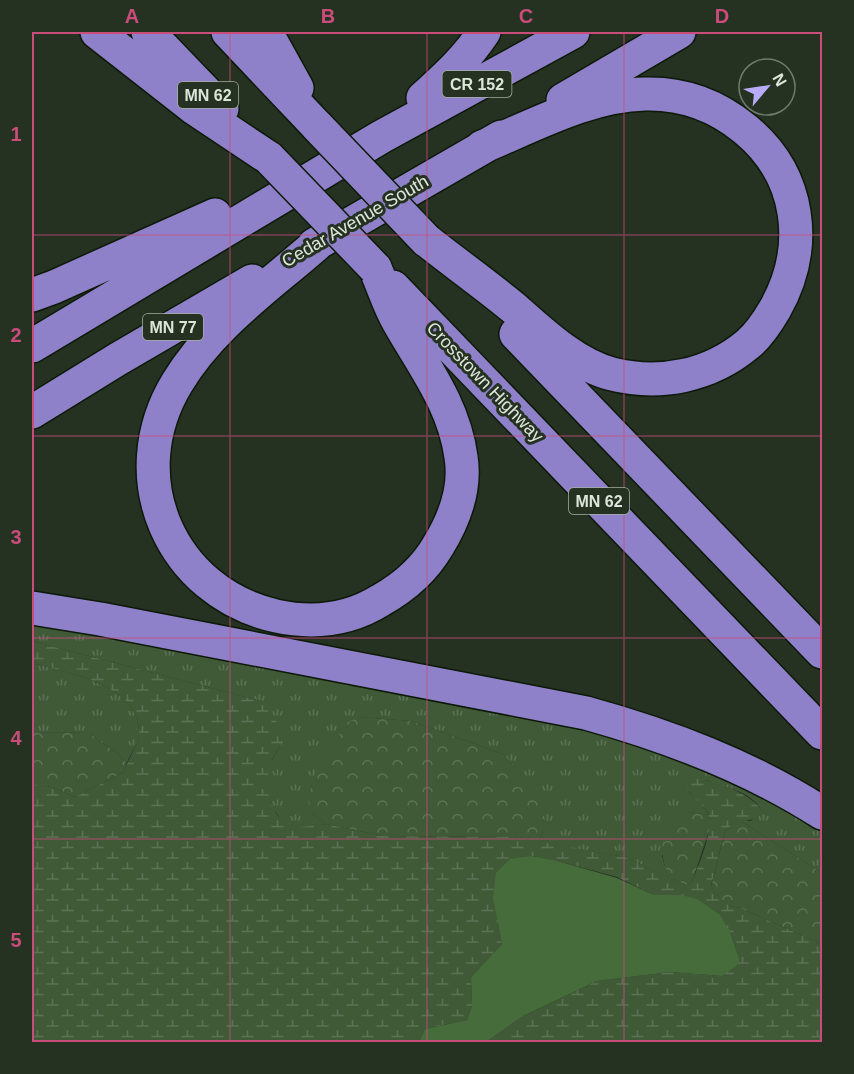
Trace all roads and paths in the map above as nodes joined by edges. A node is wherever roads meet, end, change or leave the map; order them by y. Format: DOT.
graph roads {
  1 [pos="97,32"];
  2 [pos="148,32"];
  3 [pos="228,32"];
  4 [pos="266,32"];
  5 [pos="484,32"];
  6 [pos="573,32"];
  7 [pos="679,32"];
  8 [pos="318,127"];
  9 [pos="381,137"];
  10 [pos="482,147"];
  11 [pos="269,158"];
  12 [pos="287,192"];
  13 [pos="326,238"];
  14 [pos="426,240"];
  15 [pos="375,268"];
  16 [pos="32,295"];
  17 [pos="32,346"];
  18 [pos="32,412"];
  19 [pos="32,608"];
  20 [pos="822,652"];
  21 [pos="822,733"];
  22 [pos="822,813"];
  1 -- 11 [label="highway"];
  2 -- 11 [label="highway, Crosstown Highway / MN 62"];
  3 -- 8 [label="highway, MN 62"];
  4 -- 8 [label="highway"];
  5 -- 9 [label="highway"];
  6 -- 9 [label="highway, CR 152"];
  7 -- 10 [label="highway, Cedar Avenue South"];
  8 -- 14 [label="highway, MN 62, bridge"];
  9 -- 12 [label="highway, CR 152"];
  10 -- 13 [label="highway, Cedar Avenue South"];
  10 -- 14 [label="highway"];
  11 -- 15 [label="highway, Crosstown Highway / MN 62, bridge"];
  12 -- 16 [label="highway"];
  12 -- 17 [label="highway"];
  13 -- 15 [label="highway"];
  13 -- 18 [label="highway, Cedar Avenue South / MN 77"];
  14 -- 20 [label="highway, MN 62"];
  15 -- 21 [label="highway, Crosstown Highway / MN 62"];
  19 -- 22 [label="highway"];
}
